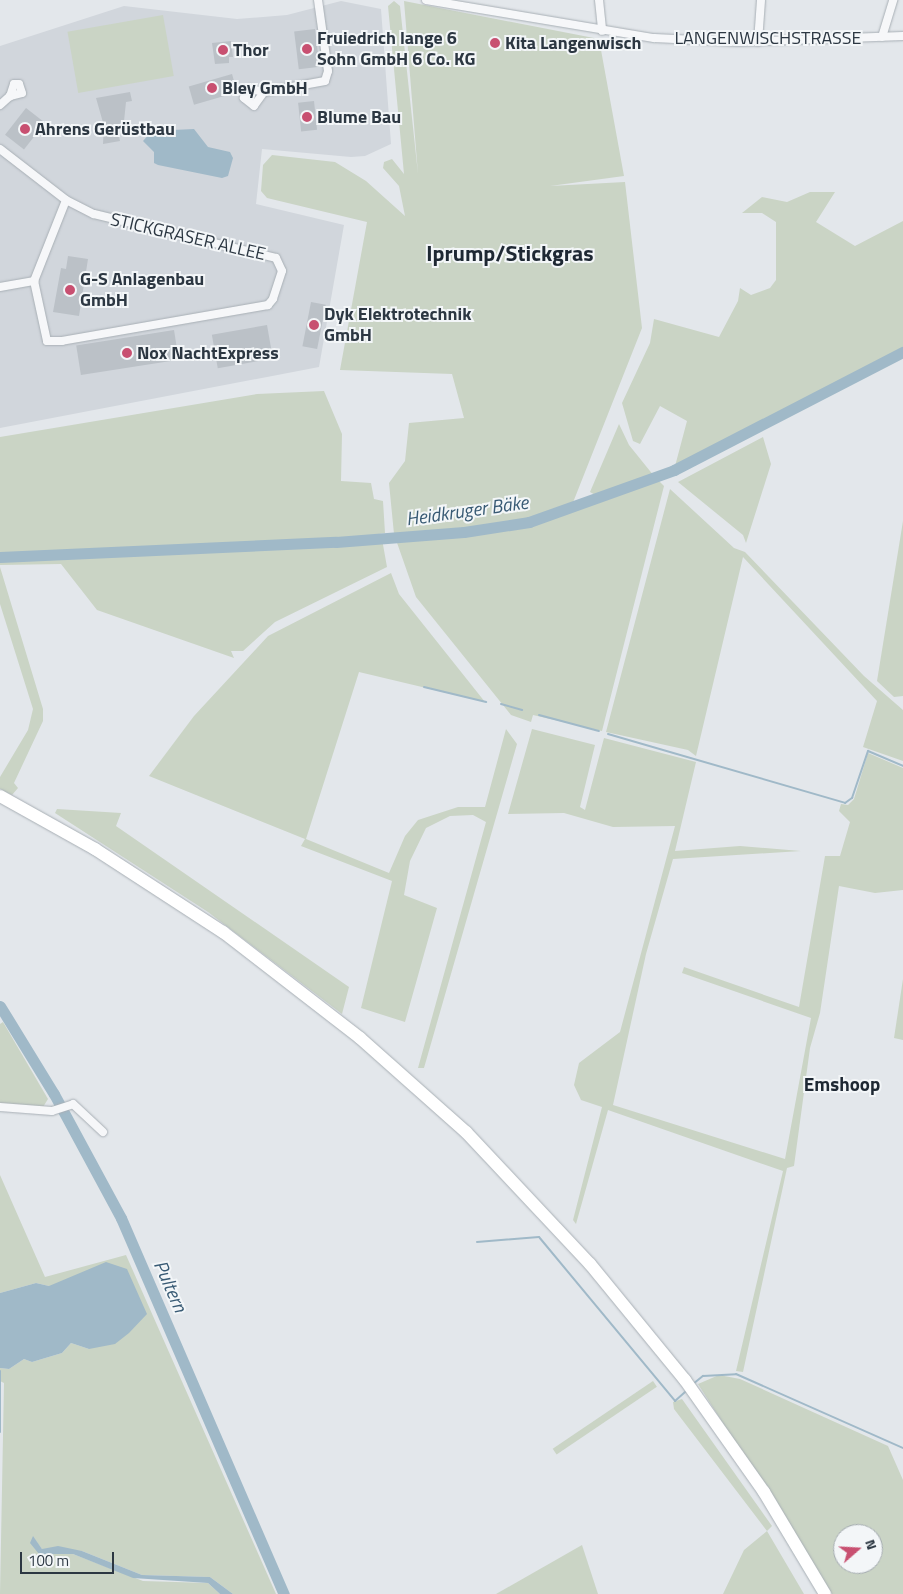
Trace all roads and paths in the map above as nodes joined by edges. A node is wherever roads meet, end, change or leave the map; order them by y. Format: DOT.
graph roads {
  1 [pos="318,0"];
  2 [pos="426,0"];
  3 [pos="600,0"];
  4 [pos="761,0"];
  5 [pos="893,0"];
  6 [pos="602,31"];
  7 [pos="903,36"];
  8 [pos="882,37"];
  9 [pos="758,42"];
  10 [pos="264,92"];
  11 [pos="10,96"];
  12 [pos="0,105"];
  13 [pos="0,149"];
  14 [pos="66,200"];
  15 [pos="34,281"];
  16 [pos="0,287"];
  17 [pos="0,796"];
  18 [pos="0,804"];
  19 [pos="0,1108"];
  20 [pos="103,1132"];
  21 [pos="682,1382"];
  22 [pos="692,1396"];
  23 [pos="817,1594"];
  24 [pos="825,1594"];
  1 -- 10 [label="street"];
  2 -- 6 [label="street, LANGENWISCHSTRASSE"];
  3 -- 6 [label="street"];
  4 -- 9 [label="street"];
  5 -- 8 [label="street"];
  6 -- 9 [label="street, LANGENWISCHSTRASSE"];
  7 -- 8 [label="street, LANGENWISCHSTRASSE"];
  8 -- 9 [label="street, LANGENWISCHSTRASSE"];
  11 -- 12 [label="street"];
  13 -- 14 [label="street, STICKGRASER ALLEE"];
  14 -- 15 [label="street"];
  14 -- 15 [label="street, STICKGRASER ALLEE"];
  15 -- 16 [label="street"];
  17 -- 21 [label="highway"];
  18 -- 21 [label="highway"];
  19 -- 20 [label="street"];
  21 -- 22 [label="highway"];
  22 -- 23 [label="highway"];
  22 -- 24 [label="highway"];
}
